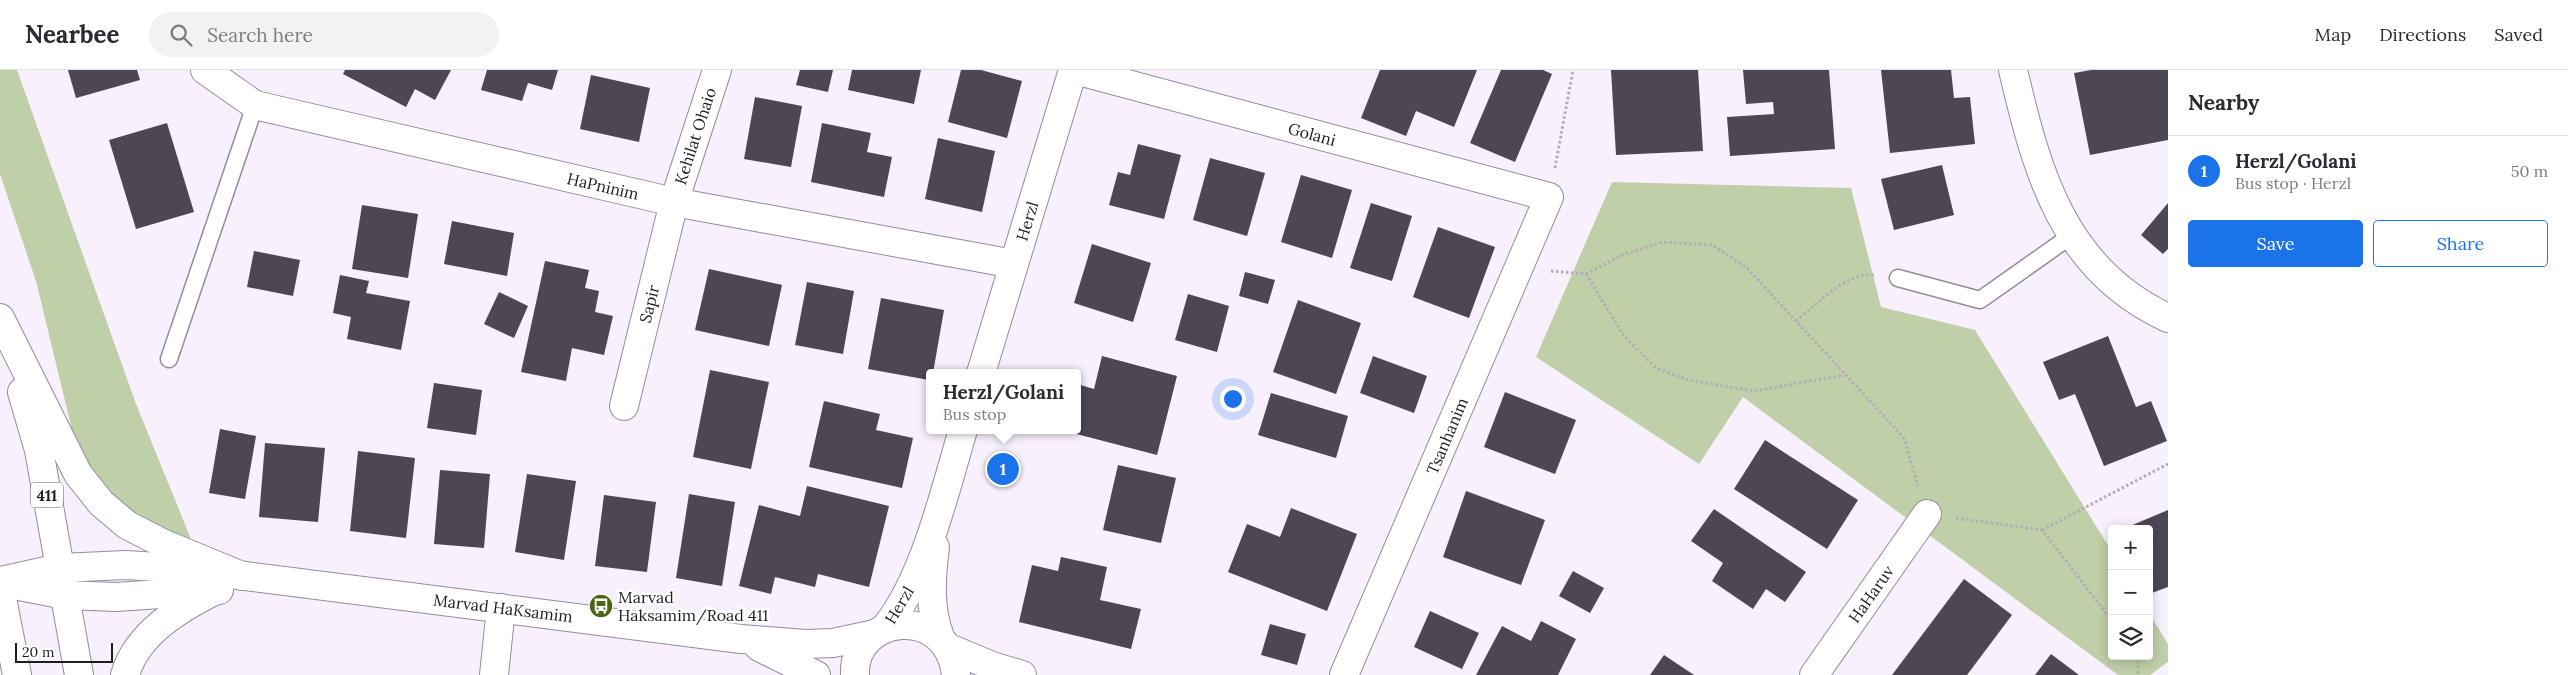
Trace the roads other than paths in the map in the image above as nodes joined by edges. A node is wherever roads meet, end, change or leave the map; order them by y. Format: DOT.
graph roads {
  1 [pos="205,70"];
  2 [pos="716,70"];
  3 [pos="1074,70"];
  4 [pos="2013,70"];
  5 [pos="255,105"];
  6 [pos="1549,197"];
  7 [pos="674,202"];
  8 [pos="2072,235"];
  9 [pos="1014,264"];
  10 [pos="1898,278"];
  11 [pos="0,318"];
  12 [pos="2168,318"];
  13 [pos="169,359"];
  14 [pos="981,369"];
  15 [pos="624,406"];
  16 [pos="962,434"];
  17 [pos="944,496"];
  18 [pos="1927,514"];
  19 [pos="60,568"];
  20 [pos="242,576"];
  21 [pos="0,582"];
  22 [pos="293,583"];
  23 [pos="0,588"];
  24 [pos="216,590"];
  25 [pos="65,595"];
  26 [pos="501,608"];
  27 [pos="880,632"];
  28 [pos="742,639"];
  29 [pos="944,643"];
  30 [pos="17,675"];
  31 [pos="79,675"];
  32 [pos="125,675"];
  33 [pos="494,675"];
  34 [pos="816,675"];
  35 [pos="855,675"];
  36 [pos="956,675"];
  37 [pos="1022,675"];
  38 [pos="1344,675"];
  39 [pos="1814,675"];
  1 -- 5 [label="street, HaPninim"];
  2 -- 7 [label="street, Kehilat Ohaio"];
  3 -- 6 [label="street, Golani"];
  3 -- 9 [label="street, Herzl"];
  4 -- 8 [label="street"];
  5 -- 7 [label="street, HaPninim"];
  5 -- 13 [label="lane"];
  6 -- 38 [label="street, Tsanhanim"];
  7 -- 9 [label="street, HaPninim"];
  7 -- 15 [label="street, Sapir"];
  8 -- 10 [label="lane"];
  8 -- 12 [label="street"];
  9 -- 14 [label="street, Herzl"];
  11 -- 19 [label="street, 411"];
  11 -- 20 [label="street"];
  16 -- 17 [label="street, Herzl"];
  17 -- 27 [label="street, Herzl"];
  17 -- 29 [label="street, Herzl"];
  18 -- 39 [label="street, HaHaruv"];
  19 -- 20 [label="street, Marvad HaKsamim"];
  19 -- 21 [label="street, Marvad HaKsamim"];
  19 -- 25 [label="street, 411"];
  20 -- 22 [label="street, Marvad HaKsamim"];
  21 -- 25 [label="street, Marvad HaKsamim"];
  22 -- 24 [label="street, Marvad HaKsamim"];
  22 -- 26 [label="street, Marvad HaKsamim"];
  23 -- 30 [label="street"];
  24 -- 25 [label="street, Marvad HaKsamim"];
  24 -- 32 [label="street"];
  25 -- 31 [label="street, 411"];
  26 -- 28 [label="street, Marvad HaKsamim"];
  26 -- 33 [label="street"];
  27 -- 28 [label="street, Marvad HaKsamim"];
  27 -- 29 [label="street, Marvad HaKsamim"];
  27 -- 35 [label="street, Herzl"];
  28 -- 34 [label="street, Marvad HaKsamim"];
  29 -- 36 [label="street, Herzl"];
  29 -- 37 [label="street"];
}
